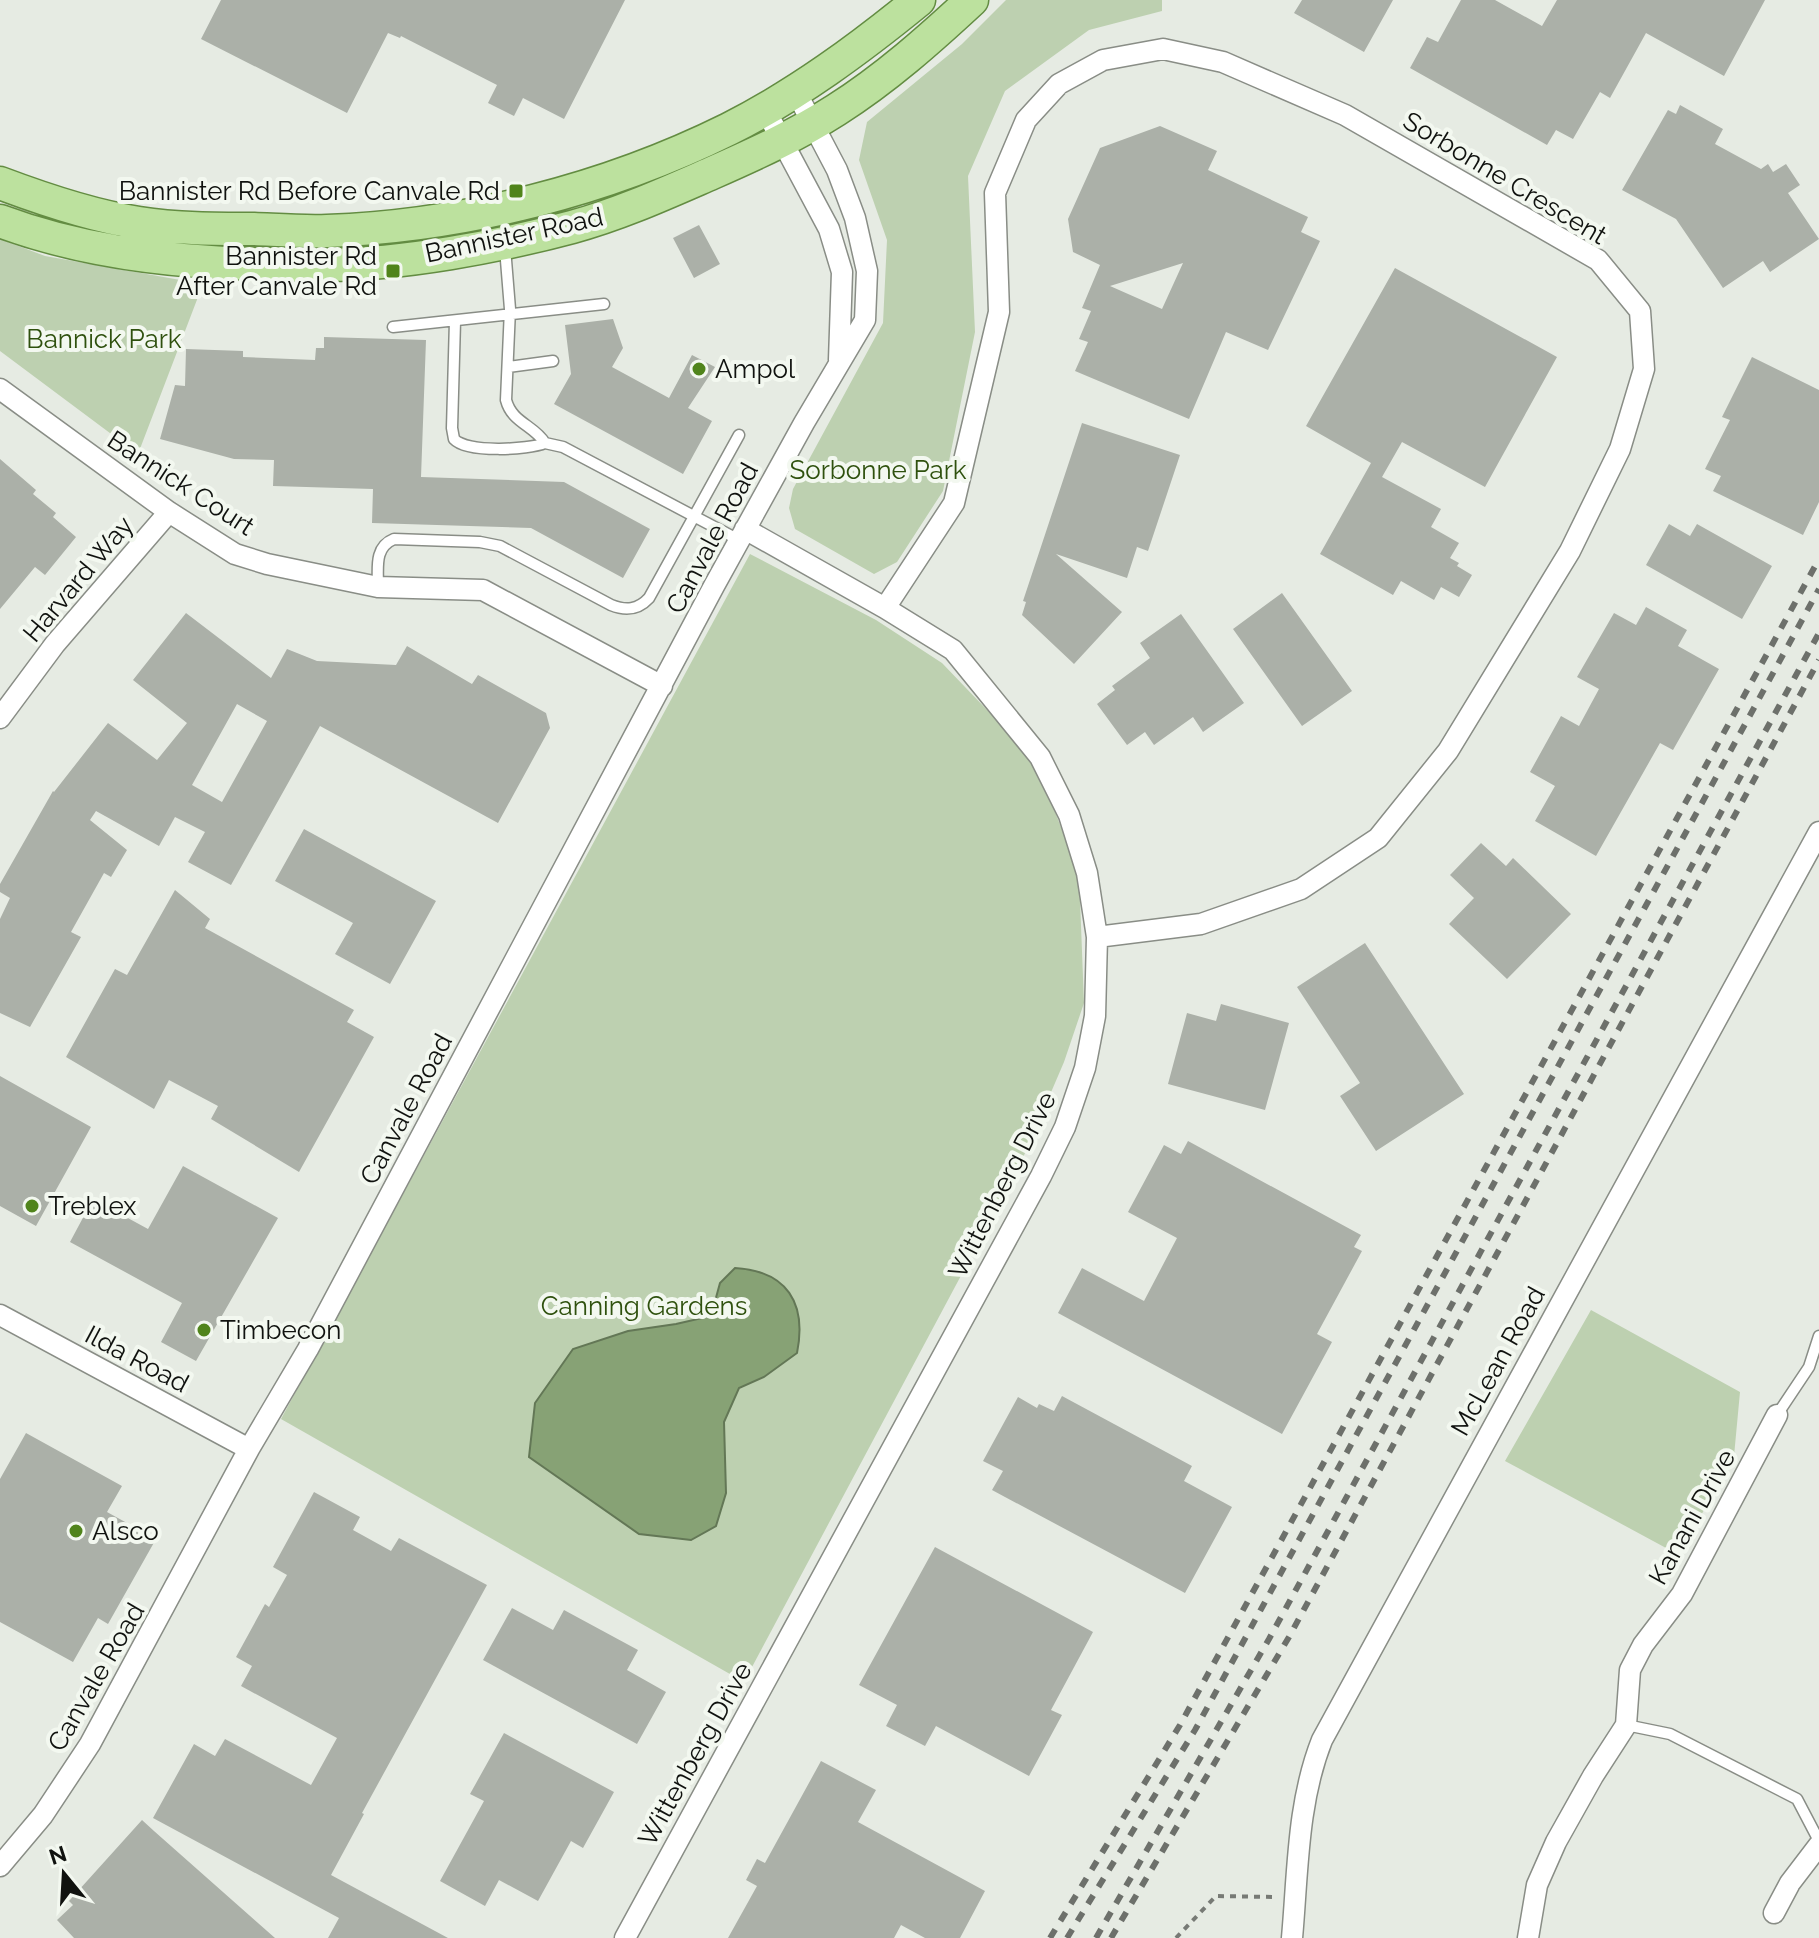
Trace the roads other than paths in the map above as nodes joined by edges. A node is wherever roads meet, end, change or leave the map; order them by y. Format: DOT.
graph roads {
  1 [pos="919,0"];
  2 [pos="972,0"];
  3 [pos="796,92"];
  4 [pos="765,109"];
  5 [pos="813,124"];
  6 [pos="782,141"];
  7 [pos="0,183"];
  8 [pos="0,221"];
  9 [pos="504,242"];
  10 [pos="604,304"];
  11 [pos="510,316"];
  12 [pos="455,321"];
  13 [pos="393,327"];
  14 [pos="553,361"];
  15 [pos="839,364"];
  16 [pos="508,367"];
  17 [pos="0,389"];
  18 [pos="739,435"];
  19 [pos="545,443"];
  20 [pos="169,512"];
  21 [pos="695,517"];
  22 [pos="742,535"];
  23 [pos="378,587"];
  24 [pos="885,608"];
  25 [pos="662,686"];
  26 [pos="0,718"];
  27 [pos="1819,832"];
  28 [pos="1097,937"];
  29 [pos="0,1315"];
  30 [pos="1819,1336"];
  31 [pos="1777,1415"];
  32 [pos="249,1449"];
  33 [pos="1626,1725"];
  34 [pos="1819,1843"];
  35 [pos="0,1866"];
  36 [pos="1774,1913"];
  37 [pos="625,1938"];
  38 [pos="1292,1938"];
  39 [pos="1528,1938"];
  1 -- 3 [label="main road, Bannister Road"];
  2 -- 5 [label="main road, Bannister Road"];
  3 -- 4 [label="main road, Bannister Road"];
  3 -- 5 [label="street, Canvale Road"];
  4 -- 6 [label="street, Canvale Road"];
  4 -- 7 [label="main road, Bannister Road"];
  5 -- 6 [label="main road, Bannister Road"];
  5 -- 15 [label="street, Canvale Road"];
  6 -- 9 [label="main road, Bannister Road"];
  6 -- 15 [label="street, Canvale Road"];
  8 -- 9 [label="main road, Bannister Road"];
  9 -- 11 [label="lane"];
  10 -- 11 [label="lane"];
  11 -- 12 [label="lane"];
  11 -- 16 [label="lane"];
  12 -- 13 [label="lane"];
  12 -- 19 [label="lane"];
  14 -- 16 [label="lane"];
  15 -- 22 [label="street, Canvale Road"];
  16 -- 19 [label="lane"];
  17 -- 20 [label="street, Bannick Court"];
  18 -- 21 [label="lane"];
  19 -- 21 [label="lane"];
  20 -- 23 [label="street, Bannick Court"];
  20 -- 26 [label="street, Harvard Way"];
  21 -- 22 [label="lane"];
  21 -- 23 [label="lane"];
  22 -- 24 [label="street, Wittenberg Drive"];
  22 -- 25 [label="street, Canvale Road"];
  23 -- 25 [label="street, Bannick Court"];
  24 -- 28 [label="street, Wittenberg Drive"];
  24 -- 28 [label="street, Sorbonne Crescent"];
  25 -- 32 [label="street, Canvale Road"];
  27 -- 38 [label="street, McLean Road"];
  28 -- 37 [label="street, Wittenberg Drive"];
  29 -- 32 [label="street, Ilda Road"];
  30 -- 31 [label="lane, Kanani Drive"];
  31 -- 33 [label="street, Kanani Drive"];
  32 -- 35 [label="street, Canvale Road"];
  33 -- 34 [label="lane"];
  33 -- 39 [label="street"];
  34 -- 36 [label="street"];
}
